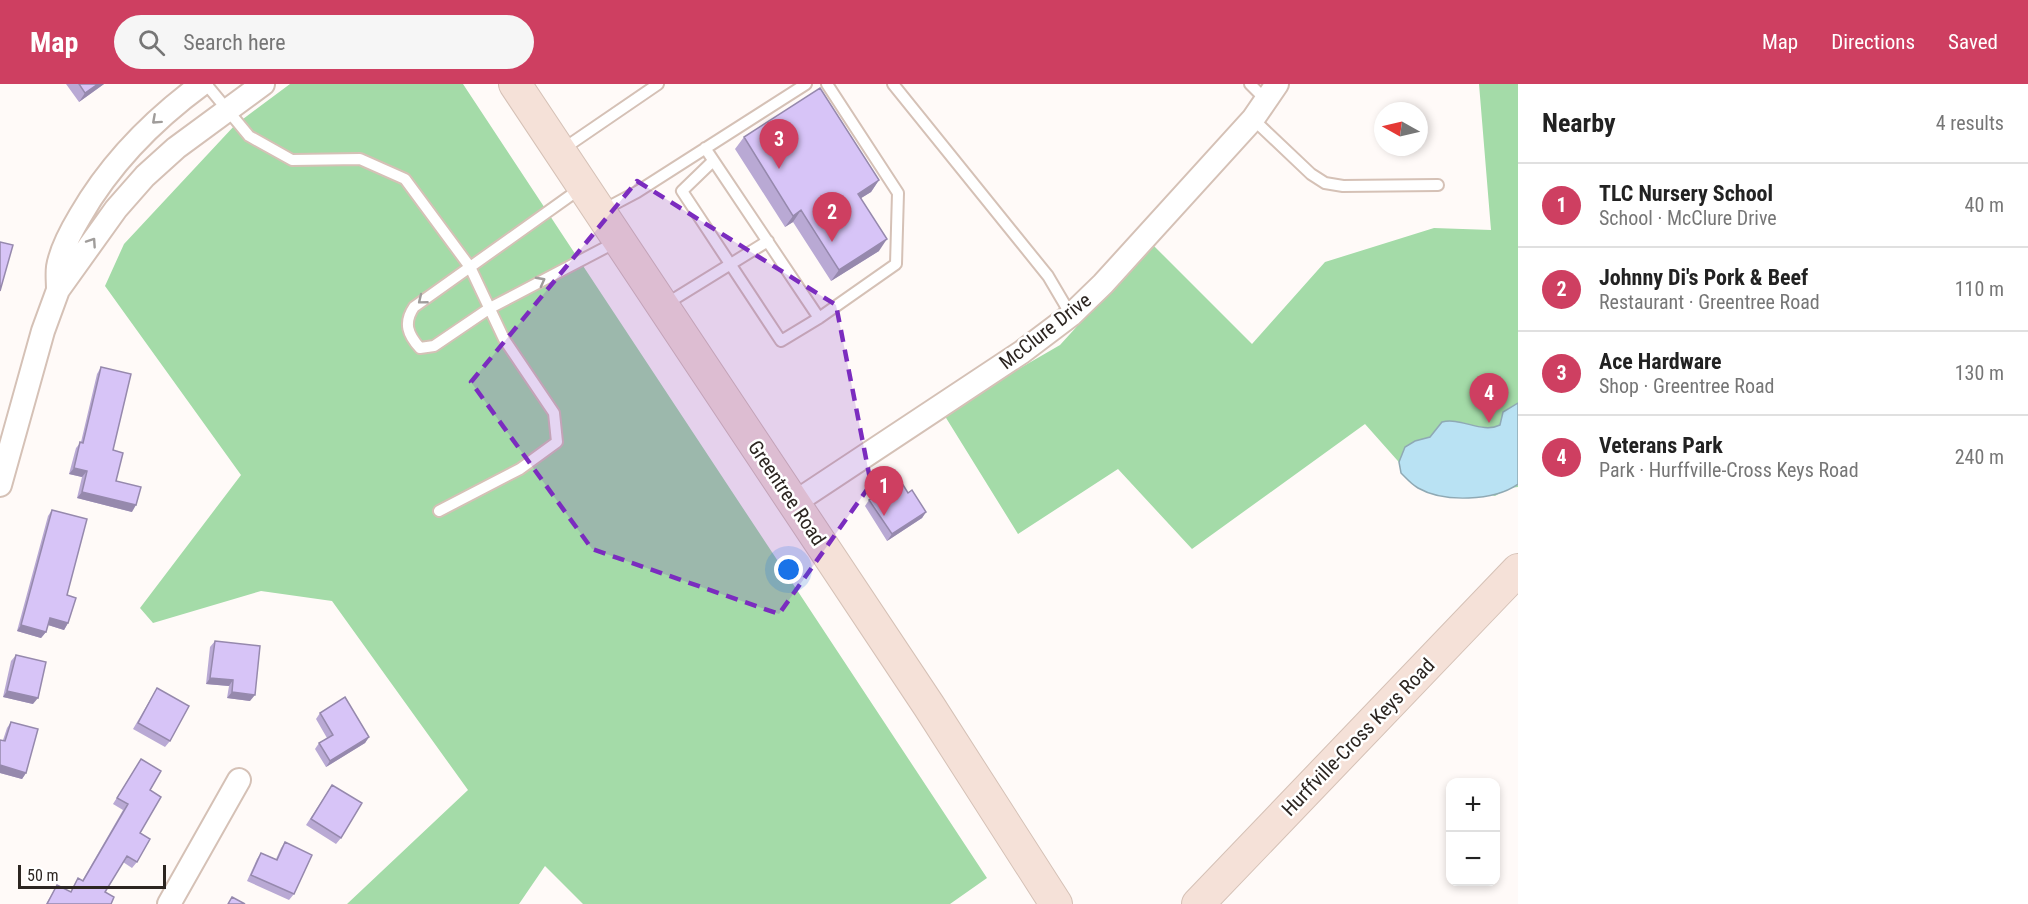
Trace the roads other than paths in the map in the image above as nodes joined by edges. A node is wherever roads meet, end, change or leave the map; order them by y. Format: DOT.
graph roads {
  1 [pos="204,84"];
  2 [pos="263,84"];
  3 [pos="515,84"];
  4 [pos="658,84"];
  5 [pos="806,84"];
  6 [pos="827,84"];
  7 [pos="893,84"];
  8 [pos="1250,84"];
  9 [pos="1272,92"];
  10 [pos="227,111"];
  11 [pos="1253,119"];
  12 [pos="705,148"];
  13 [pos="560,151"];
  14 [pos="713,161"];
  15 [pos="1438,185"];
  16 [pos="583,186"];
  17 [pos="600,212"];
  18 [pos="619,240"];
  19 [pos="768,241"];
  20 [pos="731,265"];
  21 [pos="470,267"];
  22 [pos="58,290"];
  23 [pos="663,306"];
  24 [pos="490,308"];
  25 [pos="1071,315"];
  26 [pos="819,318"];
  27 [pos="0,485"];
  28 [pos="794,503"];
  29 [pos="440,511"];
  30 [pos="1518,570"];
  31 [pos="239,780"];
  32 [pos="169,904"];
  33 [pos="1056,904"];
  34 [pos="1198,904"];
  1 -- 10 [label="lane"];
  1 -- 22 [label="street, one-way"];
  2 -- 10 [label="street"];
  3 -- 13 [label="street, Greentree Road"];
  4 -- 13 [label="lane"];
  5 -- 12 [label="lane"];
  6 -- 26 [label="lane"];
  7 -- 25 [label="lane"];
  8 -- 9 [label="lane"];
  9 -- 11 [label="street, McClure Drive"];
  10 -- 21 [label="lane"];
  22 -- 10 [label="street, one-way"];
  11 -- 15 [label="lane"];
  11 -- 25 [label="street, McClure Drive"];
  12 -- 14 [label="lane"];
  12 -- 17 [label="lane"];
  13 -- 16 [label="street, Greentree Road"];
  14 -- 19 [label="lane"];
  14 -- 20 [label="lane"];
  16 -- 17 [label="street, Greentree Road"];
  16 -- 21 [label="lane"];
  17 -- 18 [label="street, Greentree Road"];
  18 -- 23 [label="street, Greentree Road"];
  24 -- 18 [label="lane, one-way"];
  19 -- 20 [label="lane"];
  19 -- 26 [label="lane"];
  20 -- 23 [label="lane"];
  20 -- 26 [label="lane"];
  21 -- 24 [label="lane"];
  21 -- 24 [label="lane, one-way"];
  22 -- 27 [label="street"];
  23 -- 28 [label="street, Greentree Road"];
  24 -- 29 [label="lane"];
  25 -- 28 [label="street, McClure Drive"];
  28 -- 33 [label="street, Greentree Road"];
  30 -- 34 [label="street, Hurffville-Cross Keys Road"];
  31 -- 32 [label="street"];
}
